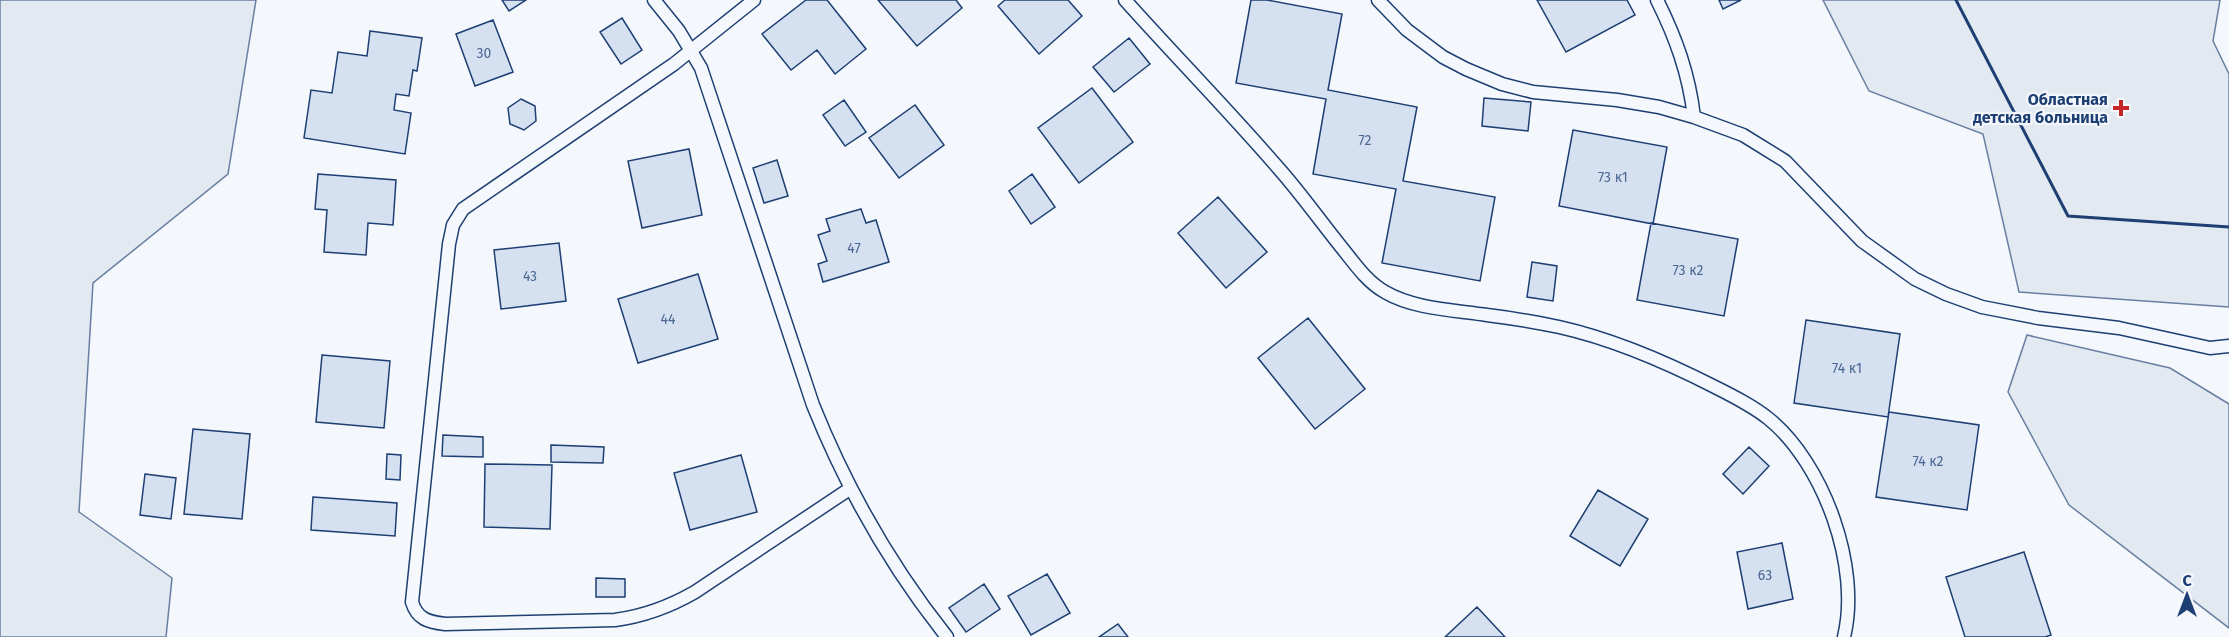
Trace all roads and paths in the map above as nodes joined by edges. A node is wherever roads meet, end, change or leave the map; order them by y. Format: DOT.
graph roads {
  1 [pos="654,0"];
  2 [pos="754,0"];
  3 [pos="1125,0"];
  4 [pos="1378,0"];
  5 [pos="1657,0"];
  6 [pos="693,51"];
  7 [pos="1694,117"];
  8 [pos="2229,346"];
  9 [pos="851,488"];
  10 [pos="947,637"];
  11 [pos="1844,637"];
  1 -- 6 [label="lane"];
  2 -- 6 [label="lane"];
  3 -- 11 [label="lane"];
  4 -- 7 [label="lane"];
  5 -- 7 [label="lane"];
  6 -- 9 [label="lane"];
  6 -- 9 [label="lane"];
  7 -- 8 [label="lane"];
  9 -- 10 [label="lane"];
}
